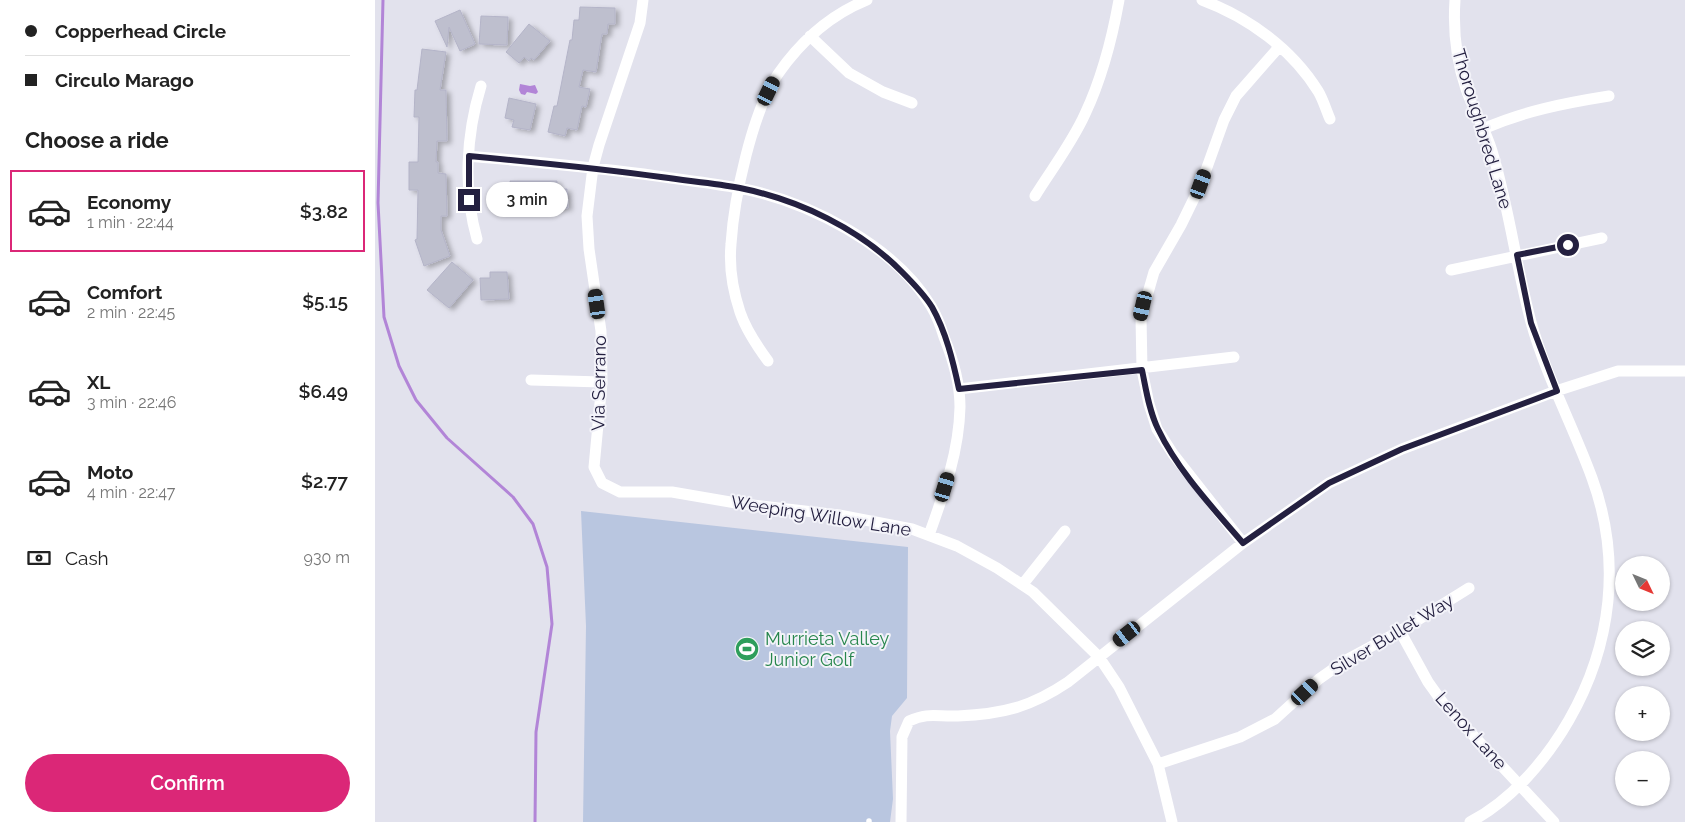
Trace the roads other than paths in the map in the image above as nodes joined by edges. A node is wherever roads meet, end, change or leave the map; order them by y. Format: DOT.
graph roads {
  1 [pos="643,0"];
  2 [pos="867,0"];
  3 [pos="1119,0"];
  4 [pos="1202,0"];
  5 [pos="1455,0"];
  6 [pos="810,36"];
  7 [pos="1279,47"];
  8 [pos="481,86"];
  9 [pos="1609,96"];
  10 [pos="912,103"];
  11 [pos="1330,119"];
  12 [pos="1483,129"];
  13 [pos="469,156"];
  14 [pos="593,167"];
  15 [pos="740,188"];
  16 [pos="1035,196"];
  17 [pos="1602,238"];
  18 [pos="477,240"];
  19 [pos="1517,255"];
  20 [pos="1451,270"];
  21 [pos="1234,358"];
  22 [pos="767,361"];
  23 [pos="1142,370"];
  24 [pos="1685,371"];
  25 [pos="531,380"];
  26 [pos="602,382"];
  27 [pos="959,389"];
  28 [pos="1557,391"];
  29 [pos="620,492"];
  30 [pos="1065,531"];
  31 [pos="929,535"];
  32 [pos="1243,543"];
  33 [pos="1023,584"];
  34 [pos="1469,588"];
  35 [pos="1399,632"];
  36 [pos="1099,657"];
  37 [pos="1158,764"];
  38 [pos="1520,784"];
  39 [pos="901,822"];
  40 [pos="1172,822"];
  41 [pos="1469,822"];
  42 [pos="1554,822"];
  1 -- 14 [label="street, Via Serrano"];
  2 -- 6 [label="street"];
  3 -- 16 [label="street"];
  4 -- 7 [label="street"];
  5 -- 12 [label="street, Thoroughbred Lane"];
  6 -- 10 [label="street"];
  6 -- 15 [label="street"];
  7 -- 11 [label="street"];
  7 -- 23 [label="street"];
  8 -- 13 [label="street"];
  9 -- 12 [label="street"];
  12 -- 19 [label="street, Thoroughbred Lane"];
  13 -- 14 [label="street"];
  13 -- 18 [label="street"];
  14 -- 15 [label="street"];
  14 -- 26 [label="street, Via Serrano"];
  15 -- 22 [label="street"];
  15 -- 27 [label="street"];
  17 -- 19 [label="street"];
  19 -- 20 [label="street"];
  19 -- 28 [label="street, Thoroughbred Lane"];
  21 -- 23 [label="street"];
  23 -- 27 [label="street"];
  23 -- 32 [label="street"];
  24 -- 28 [label="street"];
  25 -- 26 [label="street"];
  26 -- 29 [label="street, Via Serrano"];
  27 -- 31 [label="street"];
  28 -- 32 [label="street"];
  28 -- 38 [label="street, Thoroughbred Lane"];
  29 -- 31 [label="street, Weeping Willow Lane"];
  30 -- 33 [label="street"];
  31 -- 33 [label="street, Weeping Willow Lane"];
  32 -- 36 [label="street"];
  33 -- 36 [label="street, Weeping Willow Lane"];
  34 -- 35 [label="street, Silver Bullet Way"];
  35 -- 37 [label="street, Silver Bullet Way"];
  35 -- 38 [label="street, Lenox Lane"];
  36 -- 37 [label="street, Weeping Willow Lane"];
  36 -- 39 [label="street"];
  37 -- 40 [label="street, Weeping Willow Lane"];
  38 -- 41 [label="street, Thoroughbred Lane"];
  38 -- 42 [label="street, Lenox Lane"];
}
